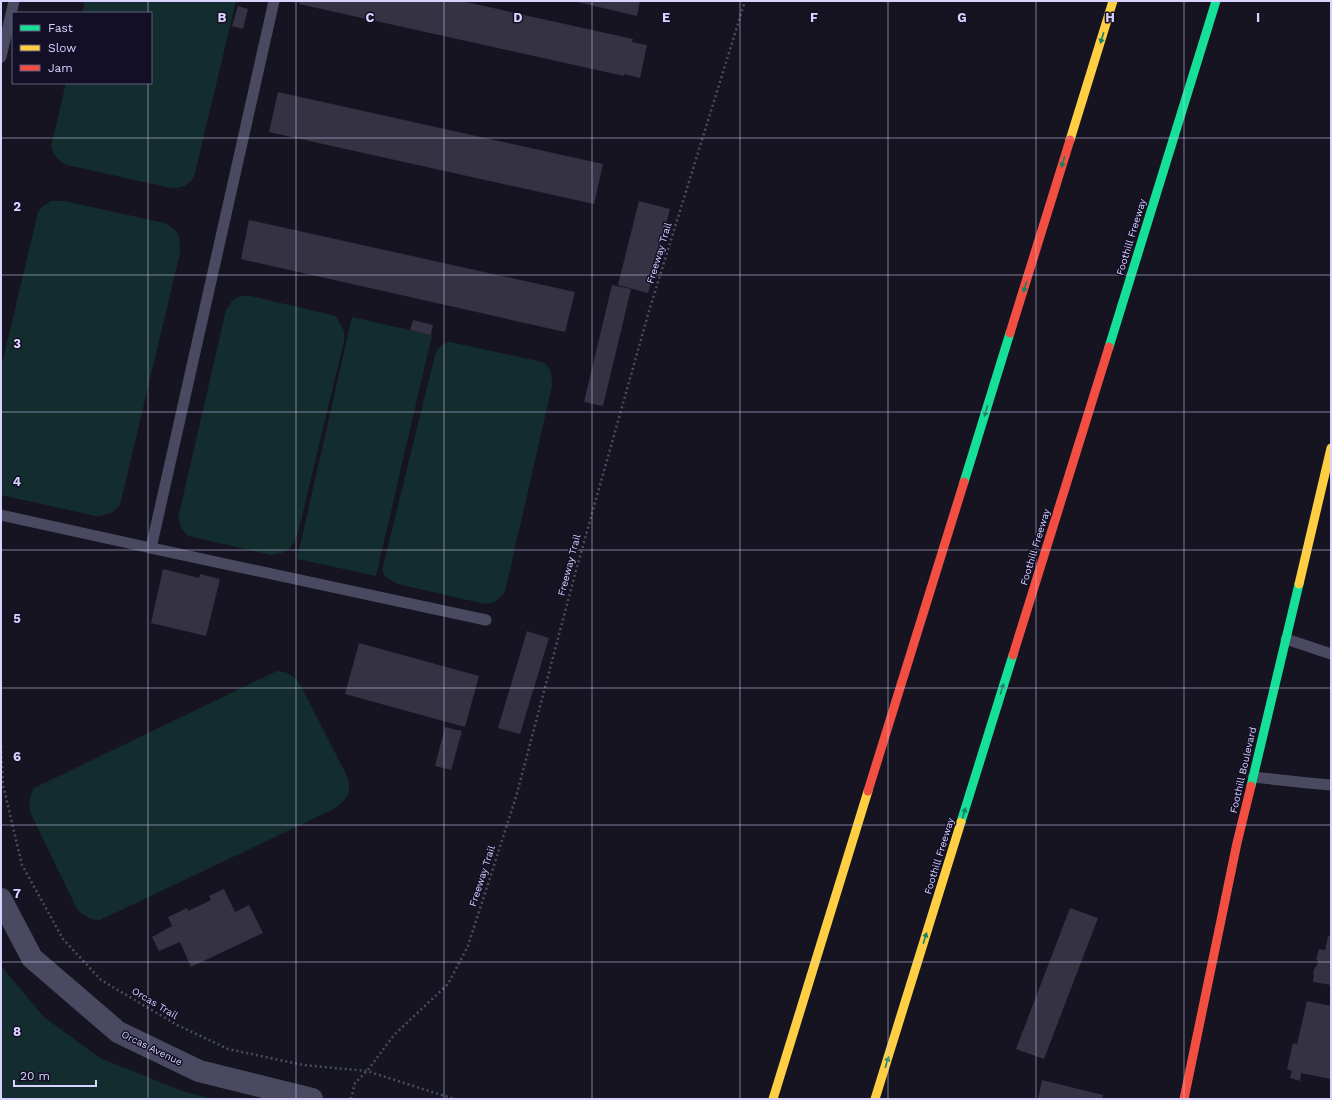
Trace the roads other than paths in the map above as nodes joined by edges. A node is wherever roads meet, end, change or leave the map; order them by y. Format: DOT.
graph roads {
  1 [pos="14,1"];
  2 [pos="274,1"];
  3 [pos="1113,1"];
  4 [pos="1216,1"];
  5 [pos="1,58"];
  6 [pos="1331,448"];
  7 [pos="1,515"];
  8 [pos="151,548"];
  9 [pos="486,620"];
  10 [pos="1286,639"];
  11 [pos="1331,654"];
  12 [pos="1253,777"];
  13 [pos="1331,785"];
  14 [pos="1,899"];
  15 [pos="312,1099"];
  16 [pos="773,1099"];
  17 [pos="875,1099"];
  18 [pos="1184,1099"];
  1 -- 5 [label="lane"];
  2 -- 8 [label="lane"];
  3 -- 16 [label="main road, one-way"];
  17 -- 4 [label="main road, Foothill Freeway, one-way"];
  6 -- 10 [label="main road, Foothill Boulevard"];
  7 -- 8 [label="lane"];
  8 -- 9 [label="lane"];
  10 -- 11 [label="lane"];
  10 -- 12 [label="main road, Foothill Boulevard"];
  12 -- 13 [label="lane"];
  12 -- 18 [label="main road, Foothill Boulevard"];
  14 -- 15 [label="street, Orcas Avenue"];
}
